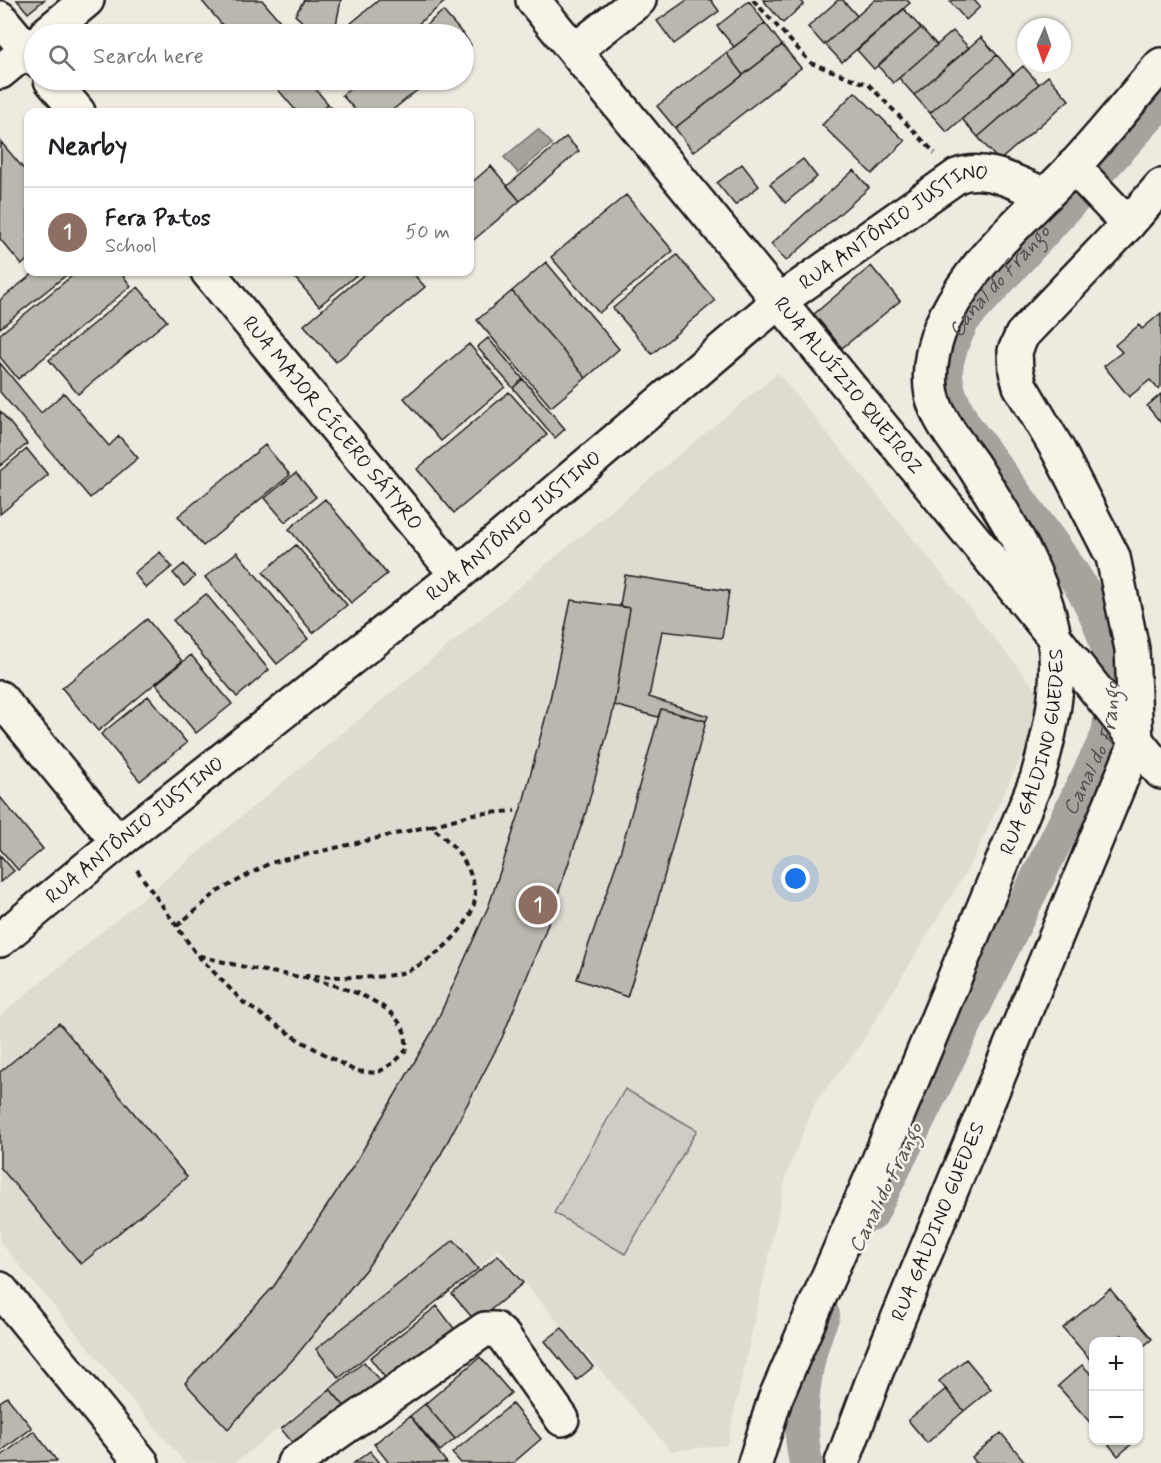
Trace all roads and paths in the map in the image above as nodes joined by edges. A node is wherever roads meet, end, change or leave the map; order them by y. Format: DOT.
graph roads {
  1 [pos="87,0"];
  2 [pos="532,0"];
  3 [pos="639,0"];
  4 [pos="753,0"];
  5 [pos="0,18"];
  6 [pos="61,24"];
  7 [pos="24,37"];
  8 [pos="575,50"];
  9 [pos="24,55"];
  10 [pos="1161,65"];
  11 [pos="0,72"];
  12 [pos="59,90"];
  13 [pos="75,108"];
  14 [pos="1073,166"];
  15 [pos="957,176"];
  16 [pos="1161,186"];
  17 [pos="1046,195"];
  18 [pos="1128,224"];
  19 [pos="211,276"];
  20 [pos="778,302"];
  21 [pos="457,575"];
  22 [pos="1054,637"];
  23 [pos="0,698"];
  24 [pos="1146,748"];
  25 [pos="516,811"];
  26 [pos="430,826"];
  27 [pos="118,842"];
  28 [pos="177,926"];
  29 [pos="0,939"];
  30 [pos="197,955"];
  31 [pos="301,975"];
  32 [pos="0,1289"];
  33 [pos="562,1419"];
  34 [pos="142,1463"];
  35 [pos="294,1463"];
  36 [pos="755,1463"];
  37 [pos="842,1463"];
  1 -- 6 [label="street"];
  2 -- 8 [label="street, RUA ALUÍZIO QUEIROZ"];
  3 -- 8 [label="street"];
  4 -- 15 [label="path"];
  5 -- 7 [label="street"];
  8 -- 20 [label="street, RUA ALUÍZIO QUEIROZ"];
  9 -- 11 [label="street"];
  10 -- 14 [label="street, RUA GALDINO GUEDES"];
  12 -- 13 [label="street"];
  14 -- 17 [label="street, RUA GALDINO GUEDES"];
  14 -- 18 [label="street"];
  15 -- 17 [label="street, RUA ANTÔNIO JUSTINO"];
  15 -- 20 [label="street, RUA ANTÔNIO JUSTINO"];
  16 -- 18 [label="street, RUA GALDINO GUEDES"];
  17 -- 22 [label="street, RUA GALDINO GUEDES"];
  18 -- 24 [label="street, RUA GALDINO GUEDES"];
  19 -- 21 [label="street, RUA MAJOR CÍCERO SÁTYRO"];
  20 -- 21 [label="street, RUA ANTÔNIO JUSTINO"];
  20 -- 22 [label="street, RUA ALUÍZIO QUEIROZ"];
  21 -- 27 [label="street, RUA ANTÔNIO JUSTINO"];
  22 -- 24 [label="street, RUA ALUÍZIO QUEIROZ"];
  22 -- 36 [label="street, RUA GALDINO GUEDES"];
  23 -- 27 [label="street"];
  24 -- 37 [label="street, RUA GALDINO GUEDES"];
  25 -- 26 [label="path"];
  26 -- 28 [label="path"];
  26 -- 31 [label="path"];
  27 -- 28 [label="path"];
  27 -- 29 [label="street, RUA ANTÔNIO JUSTINO"];
  28 -- 30 [label="path"];
  30 -- 31 [label="path"];
  30 -- 31 [label="path"];
  32 -- 34 [label="street"];
  33 -- 35 [label="street"];
}
